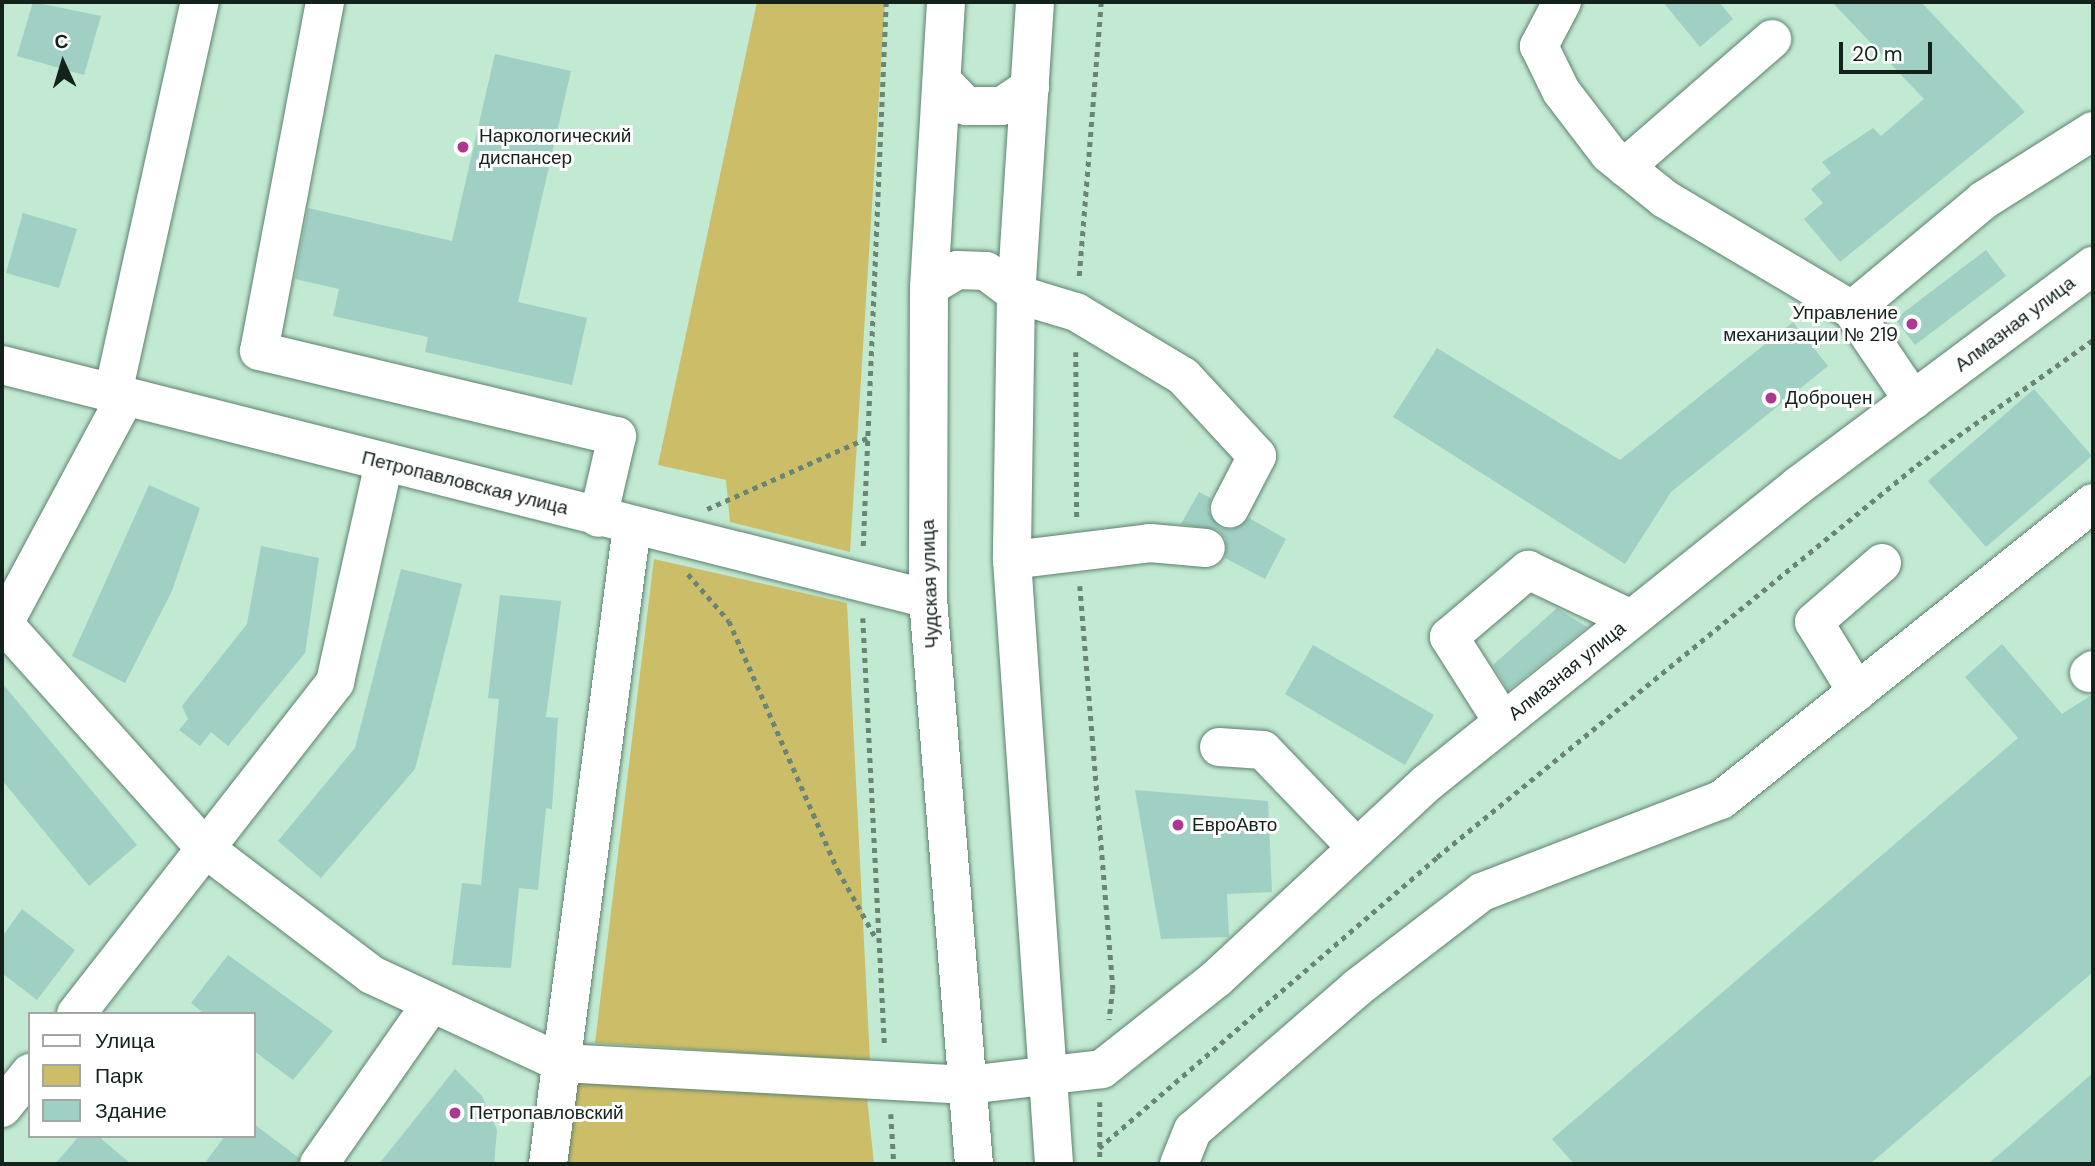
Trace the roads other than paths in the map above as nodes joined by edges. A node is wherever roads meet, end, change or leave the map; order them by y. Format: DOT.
graph roads {
  1 [pos="200,2"];
  2 [pos="325,2"];
  3 [pos="946,2"];
  4 [pos="1035,2"];
  5 [pos="1562,2"];
  6 [pos="1772,39"];
  7 [pos="942,81"];
  8 [pos="1030,87"];
  9 [pos="2093,131"];
  10 [pos="1625,167"];
  11 [pos="2093,266"];
  12 [pos="929,287"];
  13 [pos="1016,294"];
  14 [pos="1852,310"];
  15 [pos="2,365"];
  16 [pos="119,394"];
  17 [pos="1913,400"];
  18 [pos="384,463"];
  19 [pos="2093,503"];
  20 [pos="1230,508"];
  21 [pos="615,522"];
  22 [pos="1206,548"];
  23 [pos="1012,560"];
  24 [pos="1882,563"];
  25 [pos="928,599"];
  26 [pos="1631,619"];
  27 [pos="3,625"];
  28 [pos="1857,692"];
  29 [pos="1503,722"];
  30 [pos="1219,747"];
  31 [pos="1348,840"];
  32 [pos="206,849"];
  33 [pos="1292,880"];
  34 [pos="431,1004"];
  35 [pos="78,1012"];
  36 [pos="562,1063"];
  37 [pos="28,1076"];
  38 [pos="1051,1078"];
  39 [pos="968,1084"];
  40 [pos="2,1108"];
  41 [pos="320,1164"];
  42 [pos="548,1164"];
  43 [pos="974,1164"];
  44 [pos="1054,1164"];
  45 [pos="1179,1164"];
  1 -- 16 [label="main road"];
  2 -- 21 [label="main road"];
  3 -- 7 [label="main road, Чудская улица"];
  4 -- 8 [label="main road"];
  5 -- 10 [label="main road"];
  6 -- 10 [label="main road"];
  7 -- 8 [label="main road"];
  7 -- 12 [label="main road, Чудская улица"];
  8 -- 13 [label="main road"];
  9 -- 14 [label="main road"];
  10 -- 14 [label="main road"];
  11 -- 17 [label="main road, Алмазная улица"];
  12 -- 13 [label="main road"];
  12 -- 25 [label="main road, Чудская улица"];
  13 -- 20 [label="main road"];
  13 -- 23 [label="main road"];
  14 -- 17 [label="main road"];
  15 -- 16 [label="main road, Петропавловская улица"];
  16 -- 18 [label="main road, Петропавловская улица"];
  16 -- 27 [label="main road"];
  17 -- 26 [label="main road, Алмазная улица"];
  18 -- 21 [label="main road, Петропавловская улица"];
  18 -- 32 [label="main road"];
  19 -- 28 [label="main road"];
  21 -- 25 [label="main road, Петропавловская улица"];
  21 -- 36 [label="main road"];
  22 -- 23 [label="main road"];
  23 -- 38 [label="main road"];
  24 -- 28 [label="main road"];
  25 -- 39 [label="main road, Чудская улица"];
  26 -- 29 [label="main road, Алмазная улица"];
  26 -- 29 [label="main road"];
  27 -- 32 [label="main road"];
  28 -- 45 [label="main road"];
  29 -- 31 [label="main road, Алмазная улица"];
  30 -- 31 [label="main road"];
  31 -- 33 [label="main road"];
  31 -- 38 [label="main road, Алмазная улица"];
  32 -- 34 [label="main road"];
  32 -- 35 [label="main road"];
  34 -- 36 [label="main road"];
  34 -- 41 [label="main road"];
  36 -- 39 [label="main road, Алмазная улица"];
  36 -- 42 [label="main road"];
  37 -- 40 [label="main road"];
  38 -- 39 [label="main road, Алмазная улица"];
  38 -- 44 [label="main road"];
  39 -- 43 [label="main road, Чудская улица"];
}
